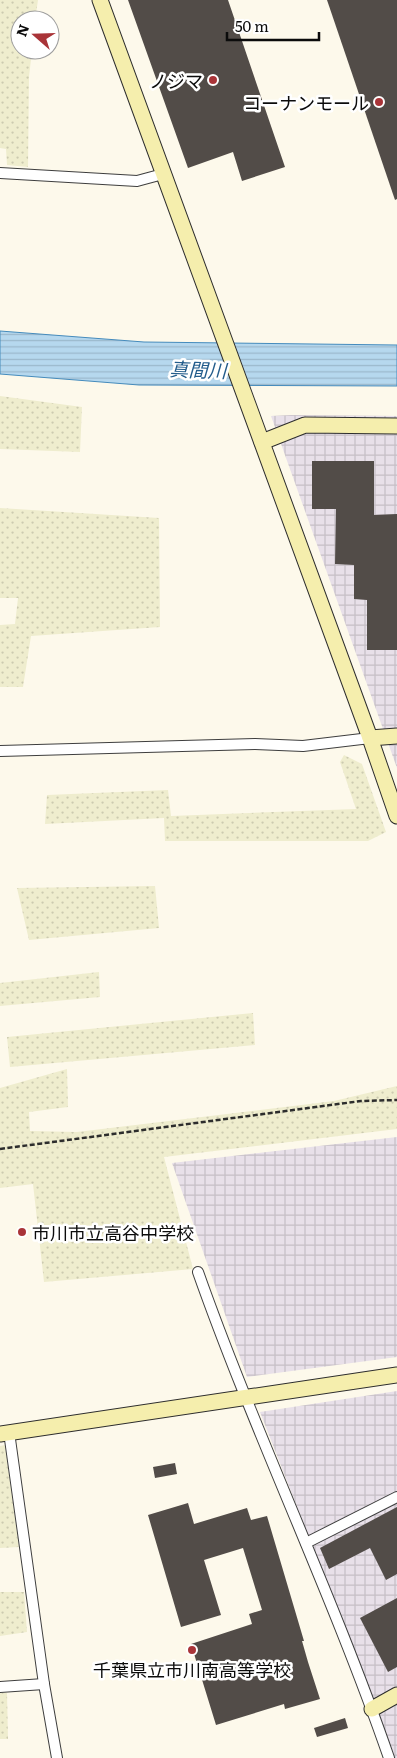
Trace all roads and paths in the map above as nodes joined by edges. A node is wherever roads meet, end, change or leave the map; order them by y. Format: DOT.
graph roads {
  1 [pos="100,0"];
  2 [pos="0,173"];
  3 [pos="164,174"];
  4 [pos="397,426"];
  5 [pos="262,442"];
  6 [pos="397,736"];
  7 [pos="370,738"];
  8 [pos="0,751"];
  9 [pos="397,816"];
  10 [pos="397,1100"];
  11 [pos="0,1149"];
  12 [pos="198,1272"];
  13 [pos="397,1374"];
  14 [pos="245,1397"];
  15 [pos="4,1433"];
  16 [pos="397,1497"];
  17 [pos="306,1544"];
  18 [pos="44,1684"];
  19 [pos="0,1687"];
  20 [pos="397,1695"];
  21 [pos="372,1709"];
  22 [pos="57,1758"];
  23 [pos="389,1758"];
  1 -- 3 [label="street"];
  2 -- 3 [label="street"];
  3 -- 5 [label="street"];
  4 -- 5 [label="street"];
  5 -- 7 [label="street"];
  6 -- 7 [label="street"];
  7 -- 8 [label="street"];
  7 -- 9 [label="street"];
  10 -- 11 [label="path"];
  12 -- 14 [label="street"];
  13 -- 14 [label="street"];
  14 -- 15 [label="street"];
  14 -- 17 [label="street"];
  15 -- 18 [label="street"];
  16 -- 17 [label="street"];
  17 -- 21 [label="street"];
  18 -- 19 [label="street"];
  18 -- 22 [label="street"];
  20 -- 21 [label="street"];
  21 -- 23 [label="street"];
}
